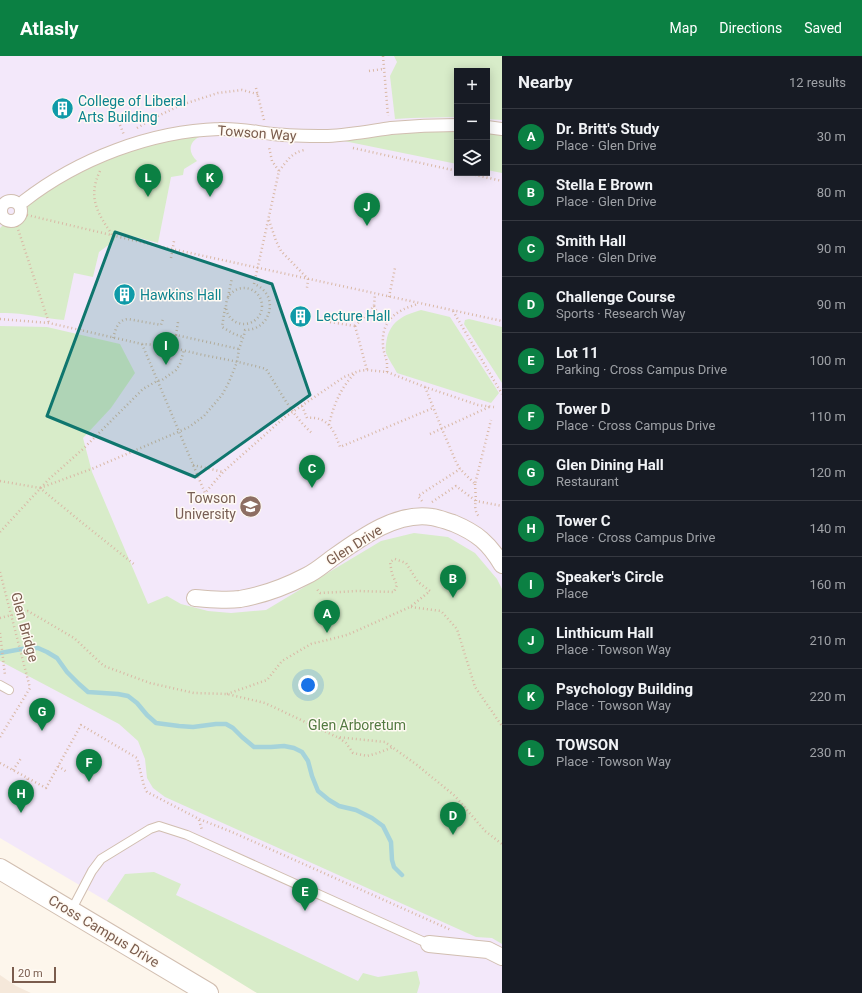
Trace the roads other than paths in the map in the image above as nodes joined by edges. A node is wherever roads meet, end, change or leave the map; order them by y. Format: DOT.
graph roads {
  1 [pos="454,125"];
  2 [pos="490,127"];
  3 [pos="502,129"];
  4 [pos="24,209"];
  5 [pos="502,566"];
  6 [pos="195,598"];
  7 [pos="0,685"];
  8 [pos="9,690"];
  9 [pos="0,869"];
  10 [pos="71,911"];
  11 [pos="429,944"];
  12 [pos="502,957"];
  13 [pos="208,993"];
  1 -- 4 [label="street, Towson Way"];
  2 -- 3 [label="street"];
  5 -- 6 [label="street, Glen Drive"];
  7 -- 8 [label="lane"];
  9 -- 10 [label="street, Cross Campus Drive"];
  10 -- 11 [label="lane"];
  10 -- 13 [label="street, Cross Campus Drive"];
  11 -- 12 [label="street"];
}
